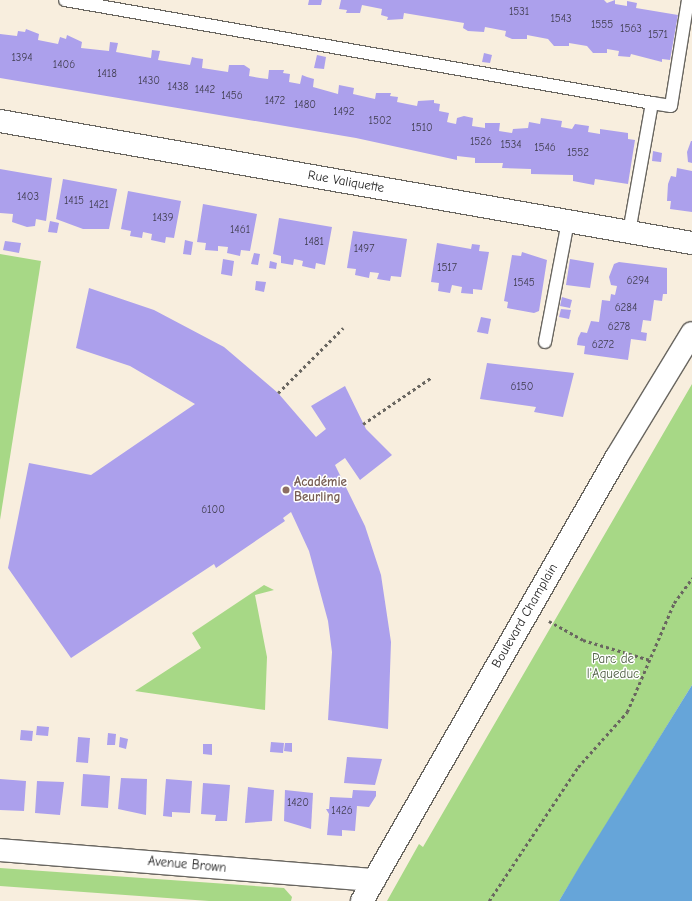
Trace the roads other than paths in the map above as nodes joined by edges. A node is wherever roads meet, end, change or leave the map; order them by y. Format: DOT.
graph roads {
  1 [pos="66,0"];
  2 [pos="688,0"];
  3 [pos="652,103"];
  4 [pos="0,121"];
  5 [pos="568,220"];
  6 [pos="629,232"];
  7 [pos="692,243"];
  8 [pos="692,333"];
  9 [pos="545,342"];
  10 [pos="0,850"];
  11 [pos="374,880"];
  12 [pos="362,901"];
  1 -- 3 [label="lane"];
  2 -- 3 [label="lane"];
  3 -- 6 [label="lane"];
  4 -- 5 [label="street, Rue Valiquette"];
  5 -- 6 [label="street, Rue Valiquette"];
  5 -- 9 [label="lane"];
  6 -- 7 [label="street, Rue Valiquette"];
  8 -- 11 [label="street, Boulevard Champlain"];
  10 -- 11 [label="street, Avenue Brown"];
  11 -- 12 [label="street, Boulevard Champlain"];
}
